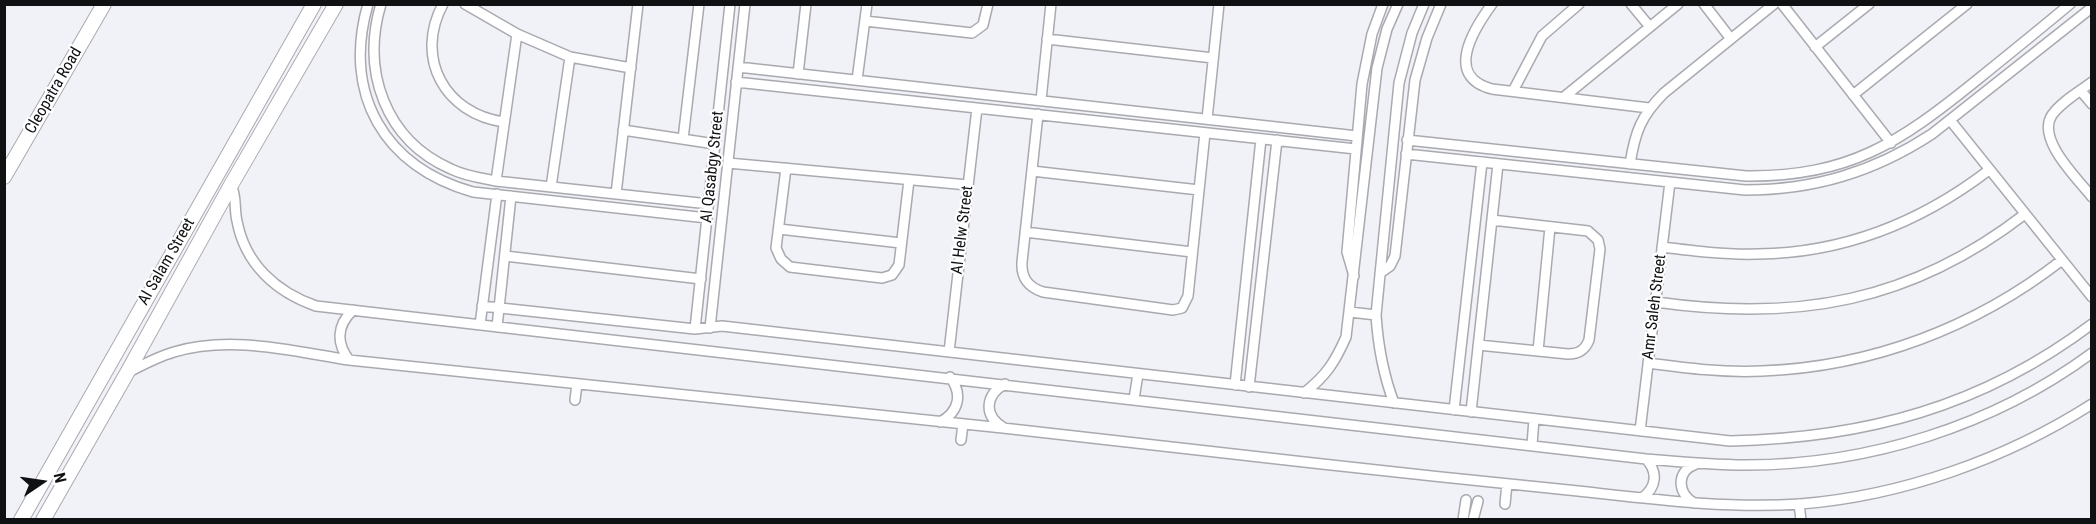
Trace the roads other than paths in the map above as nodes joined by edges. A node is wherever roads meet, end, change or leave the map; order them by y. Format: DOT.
graph roads {
  1 [pos="104,4"];
  2 [pos="314,4"];
  3 [pos="336,4"];
  4 [pos="368,4"];
  5 [pos="381,4"];
  6 [pos="443,4"];
  7 [pos="465,4"];
  8 [pos="638,4"];
  9 [pos="699,4"];
  10 [pos="730,4"];
  11 [pos="745,4"];
  12 [pos="806,4"];
  13 [pos="867,4"];
  14 [pos="988,4"];
  15 [pos="1051,4"];
  16 [pos="1219,4"];
  17 [pos="1383,4"];
  18 [pos="1398,4"];
  19 [pos="1424,4"];
  20 [pos="1441,4"];
  21 [pos="1492,4"];
  22 [pos="1579,4"];
  23 [pos="1631,4"];
  24 [pos="1678,4"];
  25 [pos="1704,4"];
  26 [pos="1774,4"];
  27 [pos="1782,4"];
  28 [pos="1869,4"];
  29 [pos="1967,4"];
  30 [pos="2066,7"];
  31 [pos="2090,8"];
  32 [pos="865,21"];
  33 [pos="2073,22"];
  34 [pos="728,26"];
  35 [pos="742,27"];
  36 [pos="1650,27"];
  37 [pos="517,34"];
  38 [pos="1047,39"];
  39 [pos="1731,39"];
  40 [pos="1815,47"];
  41 [pos="570,57"];
  42 [pos="1213,58"];
  43 [pos="738,67"];
  44 [pos="631,68"];
  45 [pos="758,69"];
  46 [pos="798,74"];
  47 [pos="1979,78"];
  48 [pos="857,80"];
  49 [pos="736,82"];
  50 [pos="2091,82"];
  51 [pos="1399,83"];
  52 [pos="757,84"];
  53 [pos="1362,84"];
  54 [pos="1375,85"];
  55 [pos="1414,86"];
  56 [pos="1989,89"];
  57 [pos="1513,91"];
  58 [pos="2081,91"];
  59 [pos="1854,95"];
  60 [pos="1564,98"];
  61 [pos="1041,100"];
  62 [pos="2091,104"];
  63 [pos="977,108"];
  64 [pos="1649,108"];
  65 [pos="1116,109"];
  66 [pos="1038,114"];
  67 [pos="1207,119"];
  68 [pos="1950,120"];
  69 [pos="504,122"];
  70 [pos="1115,123"];
  71 [pos="623,130"];
  72 [pos="1205,133"];
  73 [pos="1332,133"];
  74 [pos="1357,136"];
  75 [pos="682,139"];
  76 [pos="1262,139"];
  77 [pos="1277,140"];
  78 [pos="1407,140"];
  79 [pos="1431,142"];
  80 [pos="1891,143"];
  81 [pos="715,144"];
  82 [pos="1331,146"];
  83 [pos="1356,149"];
  84 [pos="1406,154"];
  85 [pos="1429,157"];
  86 [pos="1574,158"];
  87 [pos="1482,162"];
  88 [pos="728,163"];
  89 [pos="1498,164"];
  90 [pos="1629,164"];
  91 [pos="786,168"];
  92 [pos="1989,170"];
  93 [pos="1032,171"];
  94 [pos="1572,172"];
  95 [pos="4,177"];
  96 [pos="909,180"];
  97 [pos="496,181"];
  98 [pos="1670,182"];
  99 [pos="231,185"];
  100 [pos="968,185"];
  101 [pos="551,187"];
  102 [pos="1199,190"];
  103 [pos="496,194"];
  104 [pos="616,194"];
  105 [pos="512,196"];
  106 [pos="2091,197"];
  107 [pos="709,204"];
  108 [pos="2025,214"];
  109 [pos="707,218"];
  110 [pos="1492,220"];
  111 [pos="1550,227"];
  112 [pos="779,229"];
  113 [pos="1025,232"];
  114 [pos="901,243"];
  115 [pos="1662,247"];
  116 [pos="1192,252"];
  117 [pos="505,256"];
  118 [pos="2062,260"];
  119 [pos="1380,273"];
  120 [pos="1354,278"];
  121 [pos="700,279"];
  122 [pos="699,292"];
  123 [pos="714,293"];
  124 [pos="2091,297"];
  125 [pos="1656,302"];
  126 [pos="482,306"];
  127 [pos="499,308"];
  128 [pos="353,310"];
  129 [pos="1350,312"];
  130 [pos="1376,315"];
  131 [pos="2091,324"];
  132 [pos="480,325"];
  133 [pos="497,327"];
  134 [pos="710,328"];
  135 [pos="695,329"];
  136 [pos="1478,345"];
  137 [pos="1538,351"];
  138 [pos="949,352"];
  139 [pos="2091,353"];
  140 [pos="349,360"];
  141 [pos="1648,363"];
  142 [pos="128,373"];
  143 [pos="1138,374"];
  144 [pos="950,377"];
  145 [pos="577,384"];
  146 [pos="1005,384"];
  147 [pos="1235,385"];
  148 [pos="1249,387"];
  149 [pos="96,388"];
  150 [pos="1304,393"];
  151 [pos="113,398"];
  152 [pos="1134,399"];
  153 [pos="575,400"];
  154 [pos="1394,403"];
  155 [pos="2091,404"];
  156 [pos="1454,410"];
  157 [pos="1471,412"];
  158 [pos="1534,419"];
  159 [pos="940,422"];
  160 [pos="963,424"];
  161 [pos="1006,428"];
  162 [pos="1640,431"];
  163 [pos="961,440"];
  164 [pos="1532,445"];
  165 [pos="1646,459"];
  166 [pos="1698,463"];
  167 [pos="1507,484"];
  168 [pos="1642,498"];
  169 [pos="1466,500"];
  170 [pos="1478,501"];
  171 [pos="1694,502"];
  172 [pos="1505,504"];
  173 [pos="1798,504"];
  174 [pos="21,519"];
  175 [pos="43,519"];
  176 [pos="1463,519"];
  177 [pos="1473,519"];
  178 [pos="1801,519"];
  1 -- 95 [label="main road, Cleopatra Road"];
  2 -- 149 [label="main road, Al Salam Street"];
  3 -- 99 [label="main road, Al Salam Street"];
  4 -- 103 [label="street"];
  5 -- 97 [label="street"];
  6 -- 69 [label="street"];
  7 -- 37 [label="street"];
  8 -- 44 [label="street"];
  9 -- 75 [label="street"];
  10 -- 34 [label="street, Al Qasabgy Street"];
  11 -- 35 [label="street, Al Qasabgy Street"];
  12 -- 46 [label="street"];
  13 -- 32 [label="street"];
  14 -- 32 [label="street"];
  15 -- 38 [label="street"];
  16 -- 42 [label="street"];
  17 -- 53 [label="street"];
  18 -- 54 [label="street"];
  19 -- 51 [label="street"];
  20 -- 55 [label="street"];
  21 -- 57 [label="street"];
  22 -- 57 [label="street"];
  23 -- 36 [label="street"];
  24 -- 36 [label="street"];
  25 -- 39 [label="street"];
  26 -- 39 [label="street"];
  27 -- 40 [label="street"];
  28 -- 40 [label="street"];
  29 -- 59 [label="street"];
  30 -- 33 [label="street"];
  30 -- 47 [label="street"];
  31 -- 33 [label="street"];
  32 -- 48 [label="street"];
  33 -- 56 [label="street"];
  34 -- 35 [label="street"];
  34 -- 81 [label="street, Al Qasabgy Street"];
  35 -- 43 [label="street, Al Qasabgy Street"];
  36 -- 60 [label="street"];
  37 -- 41 [label="street"];
  37 -- 69 [label="street"];
  38 -- 42 [label="street"];
  38 -- 61 [label="street"];
  39 -- 64 [label="street"];
  40 -- 59 [label="street"];
  41 -- 44 [label="street"];
  41 -- 101 [label="street"];
  42 -- 67 [label="street"];
  43 -- 45 [label="street"];
  43 -- 49 [label="street, Al Qasabgy Street"];
  44 -- 71 [label="street"];
  45 -- 46 [label="street"];
  45 -- 52 [label="street"];
  46 -- 48 [label="street"];
  47 -- 56 [label="street"];
  47 -- 80 [label="street"];
  48 -- 61 [label="street"];
  49 -- 52 [label="street"];
  49 -- 88 [label="street, Al Qasabgy Street"];
  50 -- 58 [label="street"];
  51 -- 55 [label="street"];
  51 -- 119 [label="street"];
  52 -- 63 [label="street"];
  53 -- 54 [label="street"];
  53 -- 74 [label="street"];
  54 -- 120 [label="street"];
  55 -- 78 [label="street"];
  56 -- 68 [label="street"];
  57 -- 60 [label="street"];
  58 -- 62 [label="street"];
  58 -- 106 [label="street"];
  59 -- 80 [label="street"];
  60 -- 64 [label="street"];
  61 -- 65 [label="street"];
  63 -- 66 [label="street"];
  63 -- 100 [label="street, Al Helw Street"];
  64 -- 90 [label="street"];
  65 -- 67 [label="street"];
  65 -- 70 [label="street"];
  66 -- 70 [label="street"];
  66 -- 93 [label="street"];
  67 -- 73 [label="street"];
  68 -- 92 [label="street"];
  68 -- 98 [label="street"];
  69 -- 97 [label="street"];
  70 -- 72 [label="street"];
  71 -- 75 [label="street"];
  71 -- 104 [label="street"];
  72 -- 76 [label="street"];
  72 -- 102 [label="street"];
  73 -- 74 [label="street"];
  73 -- 82 [label="street"];
  74 -- 83 [label="street"];
  75 -- 81 [label="street"];
  76 -- 77 [label="street"];
  76 -- 147 [label="street"];
  77 -- 82 [label="street"];
  77 -- 148 [label="street"];
  78 -- 79 [label="street"];
  78 -- 84 [label="street"];
  79 -- 85 [label="street"];
  79 -- 86 [label="street"];
  80 -- 90 [label="street"];
  81 -- 107 [label="street, Al Qasabgy Street"];
  82 -- 83 [label="street"];
  83 -- 120 [label="street"];
  84 -- 85 [label="street"];
  84 -- 119 [label="street"];
  85 -- 87 [label="street"];
  86 -- 90 [label="street"];
  86 -- 94 [label="street"];
  87 -- 89 [label="street"];
  87 -- 156 [label="street"];
  88 -- 91 [label="street"];
  88 -- 123 [label="street, Al Qasabgy Street"];
  89 -- 94 [label="street"];
  89 -- 110 [label="street"];
  91 -- 96 [label="street"];
  91 -- 112 [label="street"];
  92 -- 108 [label="street"];
  92 -- 115 [label="street"];
  93 -- 102 [label="street"];
  93 -- 113 [label="street"];
  94 -- 98 [label="street"];
  96 -- 100 [label="street"];
  96 -- 114 [label="street"];
  97 -- 101 [label="street"];
  98 -- 115 [label="street, Amr Saleh Street"];
  99 -- 128 [label="street"];
  99 -- 142 [label="main road, Al Salam Street"];
  100 -- 138 [label="street, Al Helw Street"];
  101 -- 104 [label="street"];
  102 -- 116 [label="street"];
  103 -- 105 [label="street"];
  103 -- 126 [label="street"];
  104 -- 107 [label="street"];
  105 -- 109 [label="street"];
  105 -- 117 [label="street"];
  107 -- 109 [label="street, Al Qasabgy Street"];
  108 -- 118 [label="street"];
  108 -- 125 [label="street"];
  109 -- 121 [label="street, Al Qasabgy Street"];
  110 -- 111 [label="street"];
  110 -- 136 [label="street"];
  111 -- 137 [label="street"];
  111 -- 137 [label="street"];
  112 -- 114 [label="street"];
  112 -- 114 [label="street"];
  113 -- 116 [label="street"];
  113 -- 116 [label="street"];
  115 -- 125 [label="street, Amr Saleh Street"];
  117 -- 121 [label="street"];
  117 -- 127 [label="street"];
  118 -- 124 [label="street"];
  118 -- 141 [label="street"];
  119 -- 130 [label="street"];
  120 -- 129 [label="street"];
  121 -- 122 [label="street, Al Qasabgy Street"];
  122 -- 123 [label="street"];
  122 -- 135 [label="street, Al Qasabgy Street"];
  123 -- 134 [label="street, Al Qasabgy Street"];
  125 -- 141 [label="street, Amr Saleh Street"];
  126 -- 127 [label="street"];
  126 -- 132 [label="street"];
  127 -- 133 [label="street"];
  127 -- 135 [label="street"];
  128 -- 132 [label="street"];
  128 -- 140 [label="street"];
  129 -- 130 [label="street"];
  129 -- 150 [label="street"];
  130 -- 154 [label="street"];
  131 -- 162 [label="street"];
  132 -- 133 [label="street"];
  133 -- 144 [label="street"];
  134 -- 135 [label="street"];
  134 -- 138 [label="street"];
  136 -- 137 [label="street"];
  136 -- 157 [label="street"];
  138 -- 143 [label="street"];
  139 -- 166 [label="street"];
  140 -- 142 [label="street"];
  140 -- 145 [label="street"];
  141 -- 162 [label="street, Amr Saleh Street"];
  142 -- 151 [label="main road, Al Salam Street"];
  143 -- 147 [label="street"];
  143 -- 152 [label="street"];
  144 -- 146 [label="street"];
  144 -- 159 [label="street"];
  145 -- 153 [label="street"];
  145 -- 159 [label="street"];
  146 -- 152 [label="street"];
  146 -- 161 [label="street"];
  147 -- 148 [label="street"];
  148 -- 150 [label="street"];
  149 -- 151 [label="main road"];
  149 -- 174 [label="main road, Al Salam Street"];
  150 -- 154 [label="street"];
  151 -- 175 [label="main road, Al Salam Street"];
  152 -- 164 [label="street"];
  154 -- 156 [label="street"];
  155 -- 173 [label="street"];
  156 -- 157 [label="street"];
  157 -- 158 [label="street"];
  158 -- 162 [label="street"];
  158 -- 164 [label="street"];
  159 -- 160 [label="street"];
  160 -- 161 [label="street"];
  160 -- 163 [label="street"];
  161 -- 167 [label="street"];
  164 -- 165 [label="street"];
  165 -- 166 [label="street"];
  165 -- 168 [label="street"];
  166 -- 171 [label="street"];
  167 -- 168 [label="street"];
  167 -- 172 [label="street"];
  168 -- 171 [label="street"];
  169 -- 176 [label="street"];
  170 -- 177 [label="street"];
  171 -- 173 [label="street"];
  173 -- 178 [label="street"];
}
